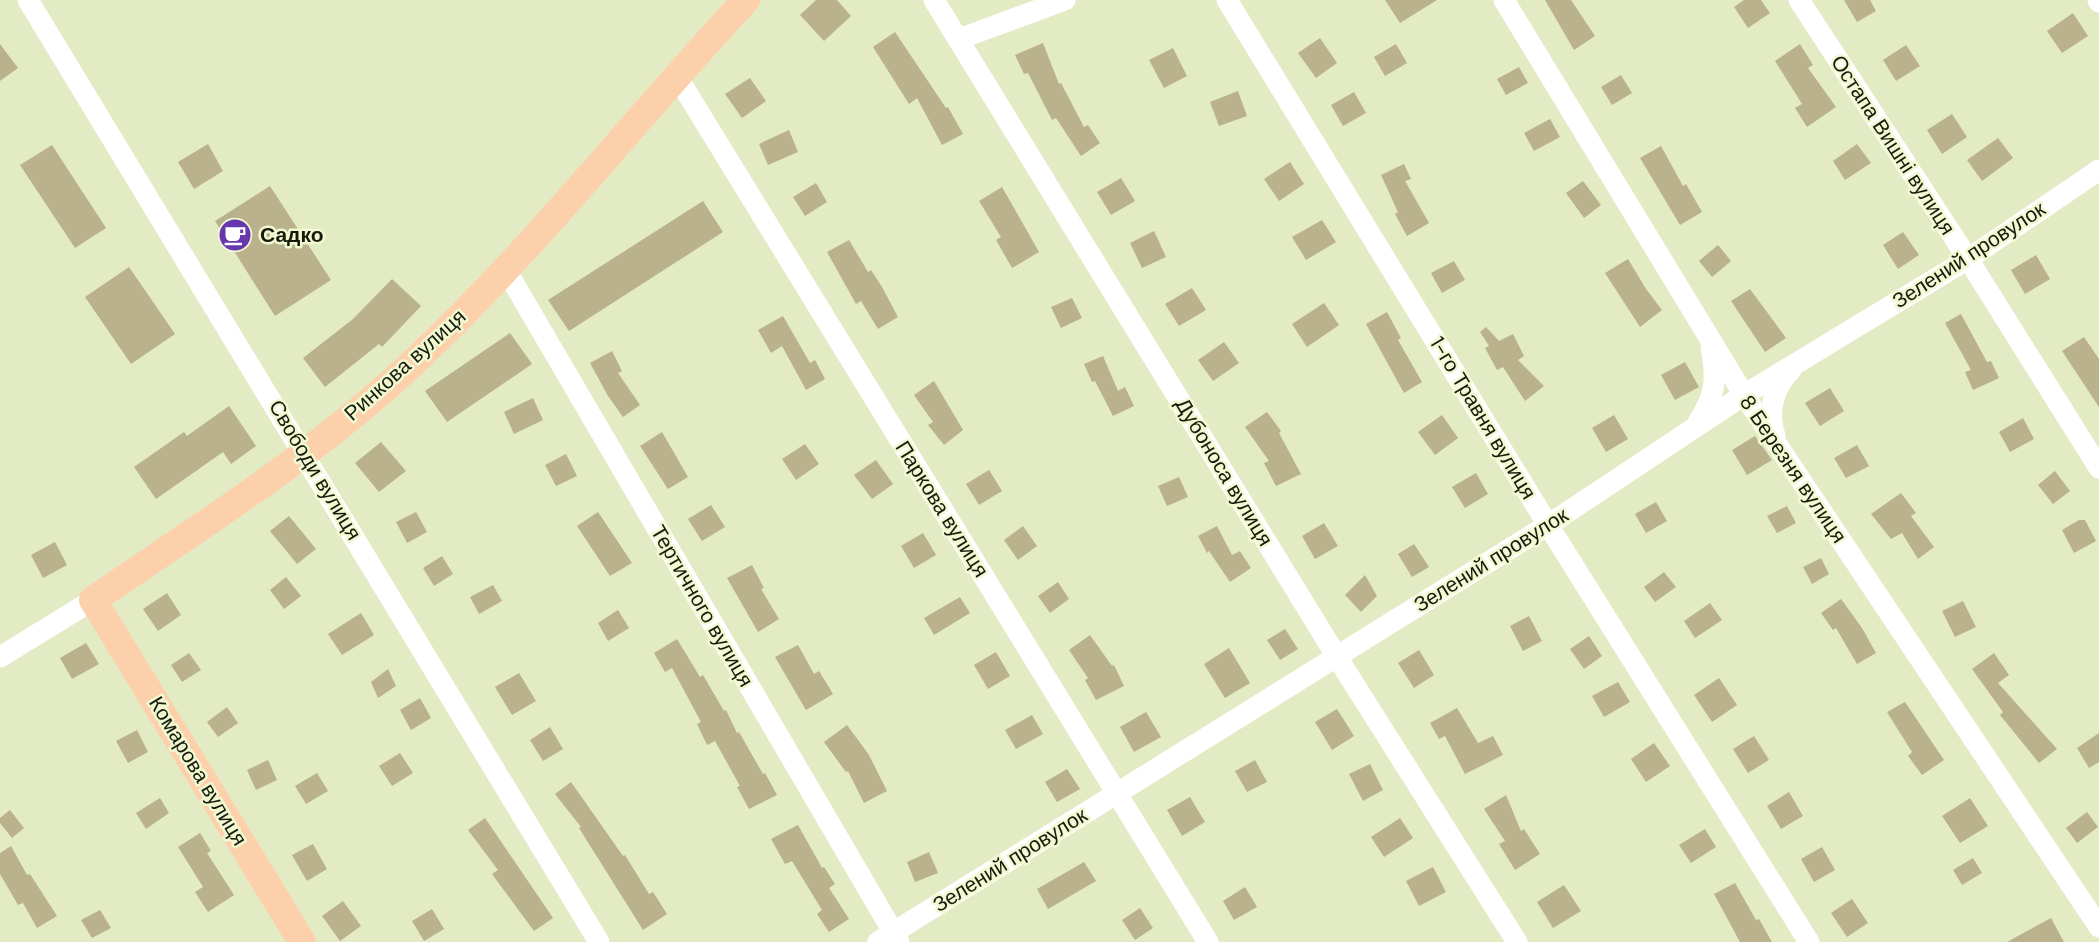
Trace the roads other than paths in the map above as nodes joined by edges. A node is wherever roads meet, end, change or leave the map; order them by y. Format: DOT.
graph roads {
  1 [pos="28,0"];
  2 [pos="746,0"];
  3 [pos="934,0"];
  4 [pos="1065,0"];
  5 [pos="1227,0"];
  6 [pos="1504,0"];
  7 [pos="1799,0"];
  8 [pos="960,39"];
  9 [pos="676,75"];
  10 [pos="2099,170"];
  11 [pos="1968,259"];
  12 [pos="506,270"];
  13 [pos="1710,338"];
  14 [pos="1798,363"];
  15 [pos="1744,395"];
  16 [pos="1694,428"];
  17 [pos="1777,445"];
  18 [pos="305,454"];
  19 [pos="2099,468"];
  20 [pos="1548,525"];
  21 [pos="93,600"];
  22 [pos="0,657"];
  23 [pos="1337,657"];
  24 [pos="1116,793"];
  25 [pos="2099,927"];
  26 [pos="890,939"];
  27 [pos="302,942"];
  28 [pos="599,942"];
  29 [pos="1208,942"];
  30 [pos="1517,942"];
  31 [pos="1809,942"];
  1 -- 18 [label="street, Свободи вулиця"];
  2 -- 9 [label="main road, Ринкова вулиця"];
  3 -- 8 [label="street, Дубоноса вулиця"];
  4 -- 8 [label="street"];
  5 -- 20 [label="street, 1-го Травня вулиця"];
  6 -- 13 [label="street, 8 Березня вулиця"];
  7 -- 11 [label="street, Остапа Вишні вулиця"];
  8 -- 23 [label="street, Дубоноса вулиця"];
  9 -- 12 [label="main road, Ринкова вулиця"];
  9 -- 24 [label="street, Паркова вулиця"];
  10 -- 11 [label="street, Зелений провулок"];
  11 -- 14 [label="street, Зелений провулок"];
  11 -- 19 [label="street, Остапа Вишні вулиця"];
  12 -- 18 [label="main road, Ринкова вулиця"];
  12 -- 26 [label="street, Тертичного вулиця"];
  13 -- 15 [label="street, 8 Березня вулиця"];
  13 -- 16 [label="street"];
  14 -- 15 [label="street, Зелений провулок"];
  14 -- 17 [label="street"];
  15 -- 16 [label="street, Зелений провулок"];
  15 -- 17 [label="street, 8 Березня вулиця"];
  16 -- 20 [label="street, Зелений провулок"];
  17 -- 25 [label="street, 8 Березня вулиця"];
  18 -- 21 [label="main road, Ринкова вулиця"];
  18 -- 28 [label="street, Свободи вулиця"];
  20 -- 23 [label="street, Зелений провулок"];
  20 -- 31 [label="street, 1-го Травня вулиця"];
  21 -- 22 [label="street, Ринкова вулиця"];
  21 -- 27 [label="main road, Комарова вулиця"];
  23 -- 24 [label="street, Зелений провулок"];
  23 -- 30 [label="street, Дубоноса вулиця"];
  24 -- 26 [label="street, Зелений провулок"];
  24 -- 29 [label="street, Паркова вулиця"];
}
